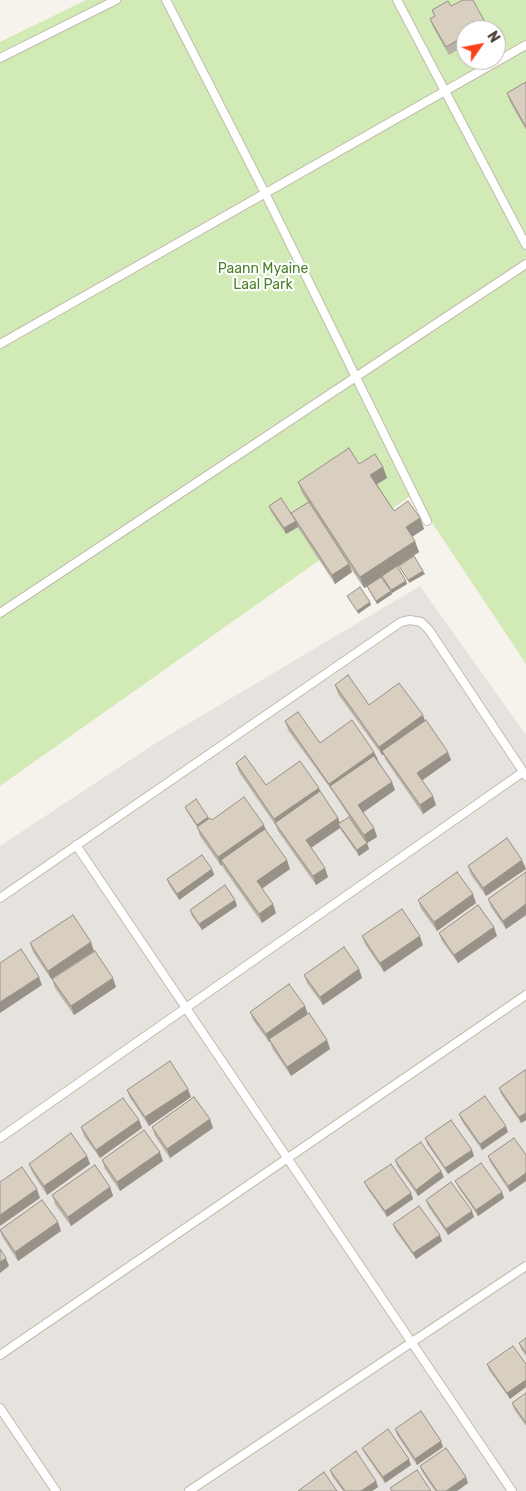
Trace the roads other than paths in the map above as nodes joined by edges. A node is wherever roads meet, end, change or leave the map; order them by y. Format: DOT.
graph roads {
  1 [pos="116,0"];
  2 [pos="166,0"];
  3 [pos="397,0"];
  4 [pos="526,45"];
  5 [pos="0,58"];
  6 [pos="446,91"];
  7 [pos="265,193"];
  8 [pos="526,245"];
  9 [pos="526,264"];
  10 [pos="0,344"];
  11 [pos="356,377"];
  12 [pos="427,521"];
  13 [pos="0,613"];
  14 [pos="525,774"];
  15 [pos="76,845"];
  16 [pos="0,898"];
  17 [pos="526,995"];
  18 [pos="186,1009"];
  19 [pos="0,1138"];
  20 [pos="287,1159"];
  21 [pos="526,1266"];
  22 [pos="411,1343"];
  23 [pos="0,1355"];
  24 [pos="0,1408"];
  25 [pos="56,1491"];
  26 [pos="189,1491"];
  27 [pos="512,1491"];
  1 -- 5 [label="lane"];
  2 -- 7 [label="lane"];
  3 -- 6 [label="lane"];
  4 -- 6 [label="lane"];
  6 -- 7 [label="lane"];
  6 -- 8 [label="lane"];
  7 -- 10 [label="lane"];
  7 -- 11 [label="lane"];
  9 -- 11 [label="lane"];
  11 -- 12 [label="lane"];
  11 -- 13 [label="lane"];
  14 -- 15 [label="lane"];
  14 -- 18 [label="lane"];
  15 -- 16 [label="lane"];
  15 -- 18 [label="lane"];
  17 -- 20 [label="lane"];
  18 -- 19 [label="lane"];
  18 -- 20 [label="lane"];
  20 -- 22 [label="lane"];
  20 -- 23 [label="lane"];
  21 -- 22 [label="lane"];
  22 -- 26 [label="lane"];
  22 -- 27 [label="lane"];
  24 -- 25 [label="lane"];
}
